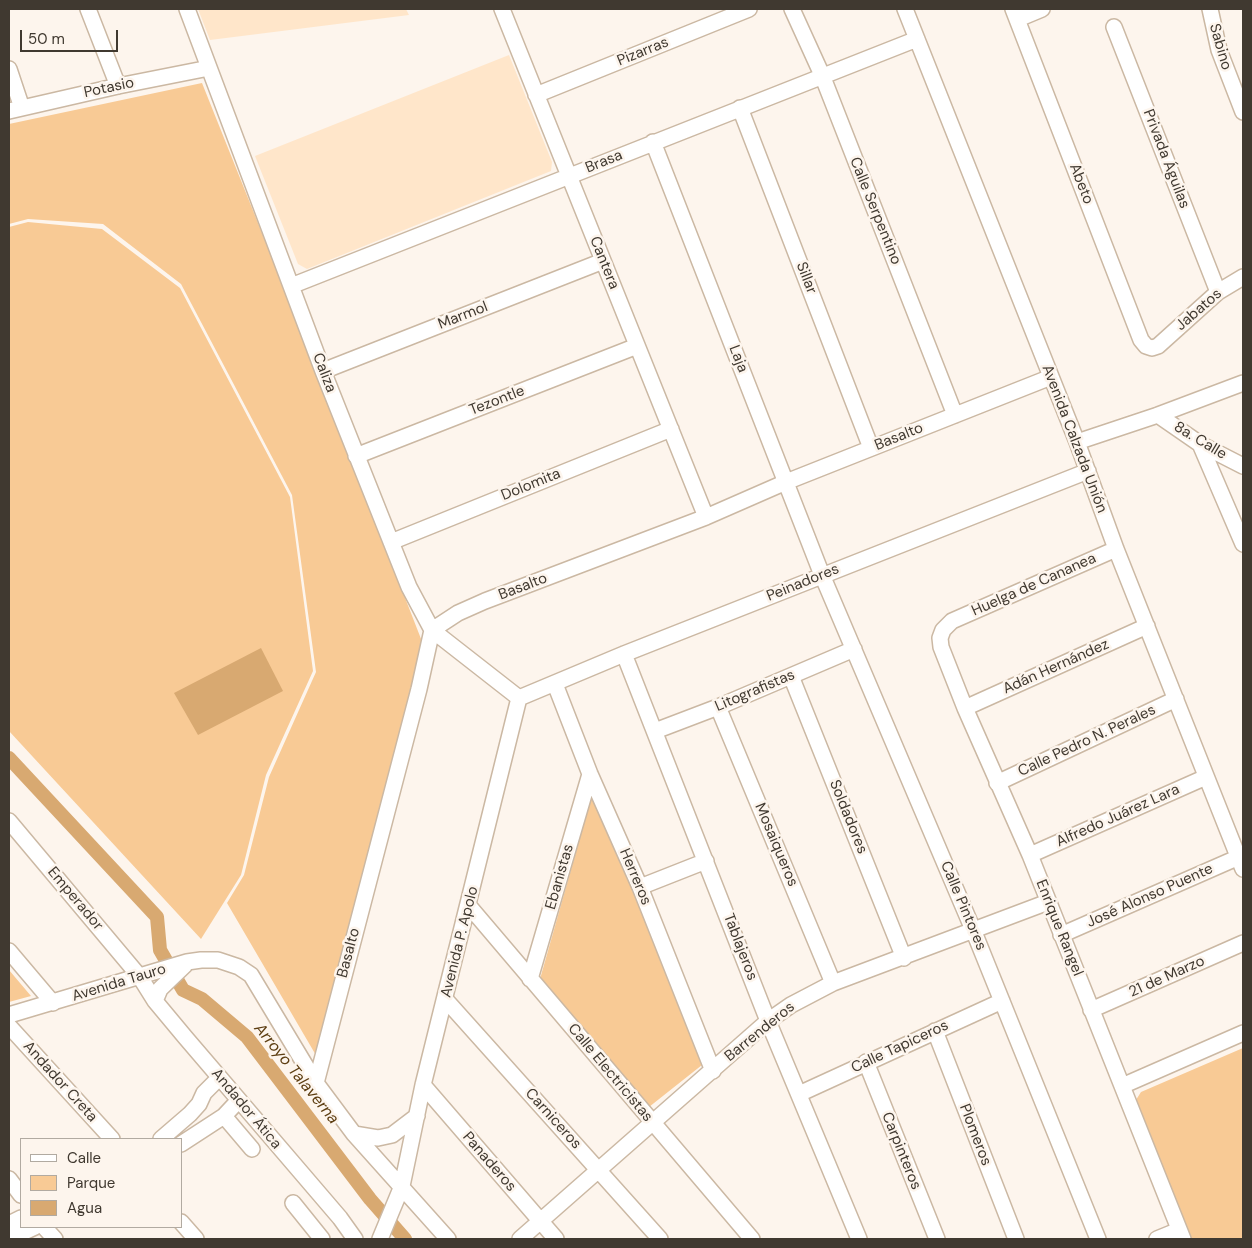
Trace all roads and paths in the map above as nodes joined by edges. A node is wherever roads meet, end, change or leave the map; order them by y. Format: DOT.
graph roads {
  1 [pos="88,9"];
  2 [pos="186,9"];
  3 [pos="504,9"];
  4 [pos="750,9"];
  5 [pos="792,9"];
  6 [pos="905,9"];
  7 [pos="1042,9"];
  8 [pos="1210,9"];
  9 [pos="1016,14"];
  10 [pos="1114,27"];
  11 [pos="917,38"];
  12 [pos="209,68"];
  13 [pos="9,69"];
  14 [pos="822,76"];
  15 [pos="118,86"];
  16 [pos="536,95"];
  17 [pos="740,108"];
  18 [pos="16,109"];
  19 [pos="1243,112"];
  20 [pos="654,142"];
  21 [pos="569,176"];
  22 [pos="603,262"];
  23 [pos="1243,277"];
  24 [pos="291,286"];
  25 [pos="1218,292"];
  26 [pos="637,346"];
  27 [pos="1158,346"];
  28 [pos="323,371"];
  29 [pos="1051,377"];
  30 [pos="1243,383"];
  31 [pos="956,415"];
  32 [pos="1158,415"];
  33 [pos="671,429"];
  34 [pos="1077,442"];
  35 [pos="1200,444"];
  36 [pos="871,448"];
  37 [pos="356,456"];
  38 [pos="1243,466"];
  39 [pos="1088,471"];
  40 [pos="786,482"];
  41 [pos="706,517"];
  42 [pos="391,542"];
  43 [pos="1243,544"];
  44 [pos="1116,549"];
  45 [pos="822,575"];
  46 [pos="952,621"];
  47 [pos="1147,626"];
  48 [pos="432,630"];
  49 [pos="854,649"];
  50 [pos="624,654"];
  51 [pos="791,676"];
  52 [pos="555,684"];
  53 [pos="519,698"];
  54 [pos="1176,699"];
  55 [pos="718,707"];
  56 [pos="965,708"];
  57 [pos="655,731"];
  58 [pos="590,774"];
  59 [pos="1206,777"];
  60 [pos="997,783"];
  61 [pos="9,821"];
  62 [pos="1240,852"];
  63 [pos="1030,855"];
  64 [pos="706,861"];
  65 [pos="640,887"];
  66 [pos="1048,902"];
  67 [pos="469,906"];
  68 [pos="974,932"];
  69 [pos="1062,935"];
  70 [pos="1243,943"];
  71 [pos="9,951"];
  72 [pos="904,958"];
  73 [pos="193,961"];
  74 [pos="145,976"];
  75 [pos="530,980"];
  76 [pos="833,984"];
  77 [pos="158,995"];
  78 [pos="445,999"];
  79 [pos="1002,1001"];
  80 [pos="53,1003"];
  81 [pos="1091,1010"];
  82 [pos="9,1015"];
  83 [pos="768,1021"];
  84 [pos="9,1026"];
  85 [pos="935,1031"];
  86 [pos="1243,1033"];
  87 [pos="866,1062"];
  88 [pos="713,1071"];
  89 [pos="220,1078"];
  90 [pos="316,1083"];
  91 [pos="423,1086"];
  92 [pos="1122,1086"];
  93 [pos="799,1094"];
  94 [pos="238,1101"];
  95 [pos="224,1116"];
  96 [pos="417,1116"];
  97 [pos="652,1124"];
  98 [pos="354,1134"];
  99 [pos="111,1138"];
  100 [pos="162,1138"];
  101 [pos="182,1143"];
  102 [pos="252,1149"];
  103 [pos="598,1170"];
  104 [pos="9,1179"];
  105 [pos="402,1186"];
  106 [pos="20,1194"];
  107 [pos="293,1203"];
  108 [pos="340,1218"];
  109 [pos="540,1221"];
  110 [pos="182,1223"];
  111 [pos="33,1228"];
  112 [pos="45,1228"];
  113 [pos="1181,1235"];
  114 [pos="319,1238"];
  115 [pos="9,1239"];
  116 [pos="55,1239"];
  117 [pos="196,1239"];
  118 [pos="355,1239"];
  119 [pos="380,1239"];
  120 [pos="448,1239"];
  121 [pos="520,1239"];
  122 [pos="556,1239"];
  123 [pos="660,1239"];
  124 [pos="752,1239"];
  125 [pos="859,1239"];
  126 [pos="936,1239"];
  127 [pos="1016,1239"];
  128 [pos="1098,1239"];
  129 [pos="1157,1239"];
  1 -- 15 [label="street"];
  2 -- 12 [label="street, Caliza"];
  3 -- 16 [label="street, Cantera"];
  4 -- 16 [label="street, Pizarras"];
  5 -- 14 [label="street, Calle Serpentino"];
  6 -- 11 [label="street, Avenida Calzada Unión"];
  7 -- 9 [label="street"];
  8 -- 19 [label="street, Sabino"];
  9 -- 27 [label="street, Abeto"];
  10 -- 25 [label="street, Privada Águilas"];
  11 -- 14 [label="street, Brasa"];
  11 -- 29 [label="street, Avenida Calzada Unión"];
  12 -- 15 [label="street, Potasio"];
  12 -- 24 [label="street, Caliza"];
  13 -- 18 [label="street"];
  14 -- 17 [label="street, Brasa"];
  14 -- 31 [label="street, Calle Serpentino"];
  15 -- 18 [label="street, Potasio"];
  16 -- 21 [label="street, Cantera"];
  17 -- 20 [label="street, Brasa"];
  17 -- 36 [label="street, Sillar"];
  20 -- 21 [label="street, Brasa"];
  20 -- 40 [label="street, Laja"];
  21 -- 22 [label="street, Cantera"];
  21 -- 24 [label="street, Brasa"];
  22 -- 26 [label="street, Cantera"];
  22 -- 28 [label="street, Marmol"];
  23 -- 25 [label="street, Jabatos"];
  24 -- 28 [label="street, Caliza"];
  25 -- 27 [label="street, Jabatos"];
  26 -- 33 [label="street, Cantera"];
  26 -- 37 [label="street, Tezontle"];
  28 -- 37 [label="street, Caliza"];
  29 -- 31 [label="street, Basalto"];
  29 -- 34 [label="street, Avenida Calzada Unión"];
  30 -- 32 [label="street"];
  31 -- 36 [label="street, Basalto"];
  32 -- 34 [label="street"];
  32 -- 35 [label="street, 8a. Calle"];
  33 -- 41 [label="street, Cantera"];
  33 -- 42 [label="street, Dolomita"];
  34 -- 39 [label="street, Avenida Calzada Unión"];
  35 -- 38 [label="street, 8a. Calle"];
  35 -- 43 [label="street"];
  36 -- 40 [label="street, Basalto"];
  37 -- 42 [label="street, Caliza"];
  39 -- 44 [label="street, Avenida Calzada Unión"];
  39 -- 45 [label="street, Peinadores"];
  40 -- 41 [label="street, Basalto"];
  40 -- 45 [label="street, Laja"];
  41 -- 48 [label="street, Basalto"];
  42 -- 48 [label="street, Caliza"];
  44 -- 46 [label="street, Huelga de Cananea"];
  44 -- 47 [label="street, Avenida Calzada Unión"];
  45 -- 49 [label="street, Calle Pintores"];
  45 -- 50 [label="street, Peinadores"];
  46 -- 56 [label="street, Enrique Rangel"];
  47 -- 54 [label="street, Avenida Calzada Unión"];
  47 -- 56 [label="street, Adán Hernández"];
  48 -- 53 [label="street, Caliza"];
  48 -- 90 [label="street, Basalto"];
  49 -- 51 [label="street, Litografistas"];
  49 -- 68 [label="street, Calle Pintores"];
  50 -- 52 [label="street, Peinadores"];
  50 -- 57 [label="street, Tablajeros"];
  51 -- 55 [label="street, Litografistas"];
  51 -- 72 [label="street, Soldadores"];
  52 -- 53 [label="street, Peinadores"];
  52 -- 58 [label="street, Herreros"];
  53 -- 67 [label="street, Avenida P. Apolo"];
  54 -- 59 [label="street, Avenida Calzada Unión"];
  54 -- 60 [label="street, Calle Pedro N. Perales"];
  55 -- 57 [label="street, Litografistas"];
  55 -- 76 [label="street, Mosaiqueros"];
  56 -- 60 [label="street, Enrique Rangel"];
  57 -- 64 [label="street, Tablajeros"];
  58 -- 65 [label="street, Herreros"];
  58 -- 75 [label="street, Ebanistas"];
  59 -- 62 [label="street, Avenida Calzada Unión"];
  59 -- 63 [label="street, Alfredo Juárez Lara"];
  60 -- 63 [label="street, Enrique Rangel"];
  61 -- 74 [label="street, Emperador"];
  62 -- 69 [label="street, José Alonso Puente"];
  63 -- 66 [label="street, Enrique Rangel"];
  64 -- 65 [label="street"];
  64 -- 83 [label="street, Tablajeros"];
  65 -- 88 [label="street, Herreros"];
  66 -- 68 [label="street, Barrenderos"];
  66 -- 69 [label="street, Enrique Rangel"];
  67 -- 75 [label="street, Calle Electricistas"];
  67 -- 78 [label="street, Avenida P. Apolo"];
  68 -- 72 [label="street, Barrenderos"];
  68 -- 79 [label="street, Calle Pintores"];
  69 -- 81 [label="street, Enrique Rangel"];
  70 -- 81 [label="street, 21 de Marzo"];
  71 -- 80 [label="street"];
  72 -- 76 [label="street, Barrenderos"];
  73 -- 74 [label="street, Avenida Tauro"];
  73 -- 77 [label="street"];
  73 -- 90 [label="street, Avenida Tauro"];
  74 -- 77 [label="street, Andador Ática"];
  74 -- 80 [label="street, Avenida Tauro"];
  75 -- 97 [label="street, Calle Electricistas"];
  76 -- 83 [label="street, Barrenderos"];
  77 -- 89 [label="street, Andador Ática"];
  78 -- 91 [label="street, Avenida P. Apolo"];
  78 -- 103 [label="street, Carniceros"];
  79 -- 85 [label="street, Calle Tapiceros"];
  79 -- 128 [label="street, Calle Pintores"];
  80 -- 82 [label="street, Avenida Tauro"];
  81 -- 92 [label="street, Enrique Rangel"];
  83 -- 88 [label="street, Barrenderos"];
  83 -- 93 [label="street, Tablajeros"];
  84 -- 99 [label="street, Andador Creta"];
  85 -- 87 [label="street, Calle Tapiceros"];
  85 -- 127 [label="street, Plomeros"];
  86 -- 92 [label="street"];
  87 -- 93 [label="street, Calle Tapiceros"];
  87 -- 126 [label="street, Carpinteros"];
  88 -- 97 [label="street, Barrenderos"];
  89 -- 94 [label="street, Andador Ática"];
  89 -- 100 [label="street"];
  90 -- 98 [label="street"];
  91 -- 96 [label="street, Avenida P. Apolo"];
  91 -- 109 [label="street, Panaderos"];
  92 -- 113 [label="street, Enrique Rangel"];
  93 -- 125 [label="street, Tablajeros"];
  94 -- 95 [label="street"];
  94 -- 108 [label="street, Andador Ática"];
  95 -- 101 [label="street"];
  95 -- 102 [label="street"];
  96 -- 98 [label="street"];
  96 -- 105 [label="street, Avenida P. Apolo"];
  97 -- 103 [label="street, Barrenderos"];
  97 -- 124 [label="street, Calle Electricistas"];
  98 -- 105 [label="street"];
  103 -- 109 [label="street, Barrenderos"];
  103 -- 123 [label="street, Carniceros"];
  104 -- 106 [label="street"];
  105 -- 119 [label="street, Avenida P. Apolo"];
  105 -- 120 [label="street"];
  107 -- 114 [label="street"];
  108 -- 114 [label="street"];
  108 -- 118 [label="street, Andador Ática"];
  109 -- 121 [label="street, Barrenderos"];
  109 -- 122 [label="street, Panaderos"];
  110 -- 117 [label="street"];
  111 -- 115 [label="street"];
  112 -- 116 [label="street"];
  113 -- 129 [label="street"];
}
